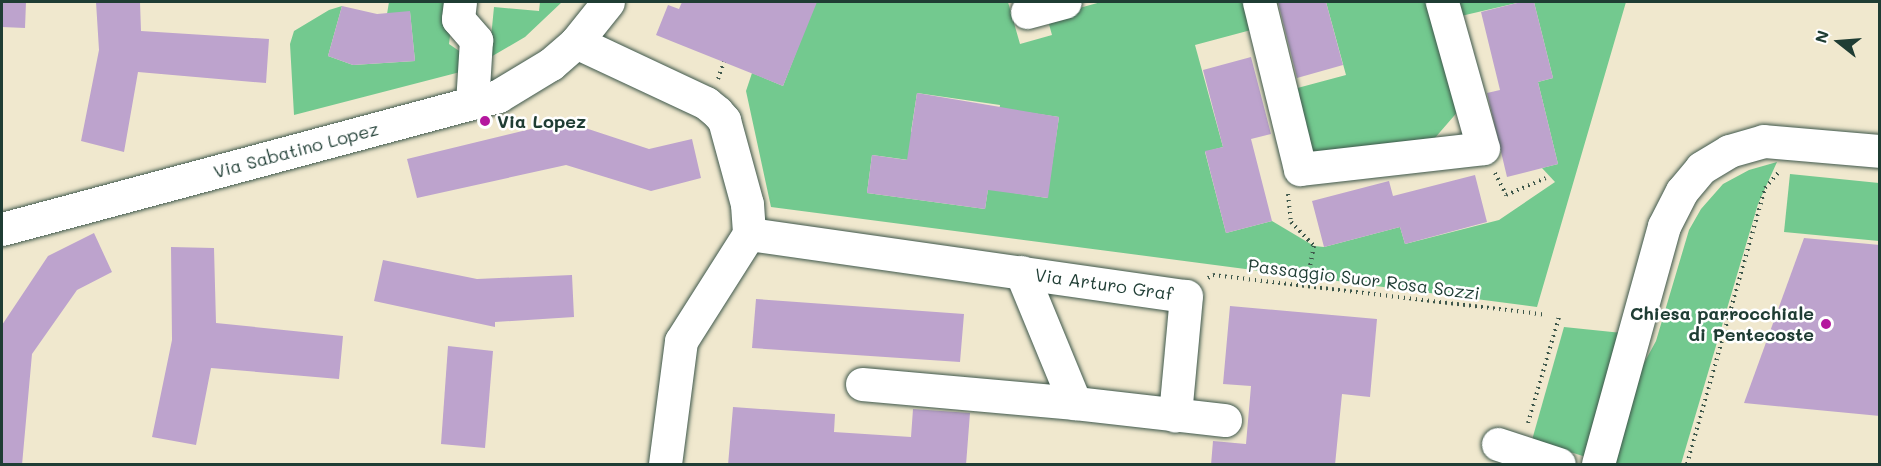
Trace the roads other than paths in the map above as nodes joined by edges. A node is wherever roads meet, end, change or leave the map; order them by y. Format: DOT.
graph roads {
  1 [pos="460,2"];
  2 [pos="608,2"];
  3 [pos="1065,2"];
  4 [pos="1258,2"];
  5 [pos="1442,2"];
  6 [pos="1027,12"];
  7 [pos="576,42"];
  8 [pos="472,104"];
  9 [pos="1880,151"];
  10 [pos="2,229"];
  11 [pos="749,234"];
  12 [pos="1021,272"];
  13 [pos="862,384"];
  14 [pos="1075,403"];
  15 [pos="1175,415"];
  16 [pos="1226,420"];
  17 [pos="1498,444"];
  18 [pos="665,465"];
  19 [pos="1559,465"];
  20 [pos="1598,465"];
  1 -- 8 [label="street"];
  2 -- 7 [label="street, Via Sabatino Lopez"];
  3 -- 6 [label="street"];
  4 -- 5 [label="street"];
  7 -- 8 [label="street, Via Sabatino Lopez"];
  7 -- 11 [label="street"];
  8 -- 10 [label="street, Via Sabatino Lopez"];
  9 -- 20 [label="street"];
  11 -- 12 [label="street"];
  11 -- 18 [label="street"];
  12 -- 14 [label="street, Via Arturo Graf"];
  12 -- 15 [label="street, Via Arturo Graf"];
  13 -- 14 [label="street"];
  14 -- 15 [label="street"];
  15 -- 16 [label="street"];
  17 -- 19 [label="street"];
}
